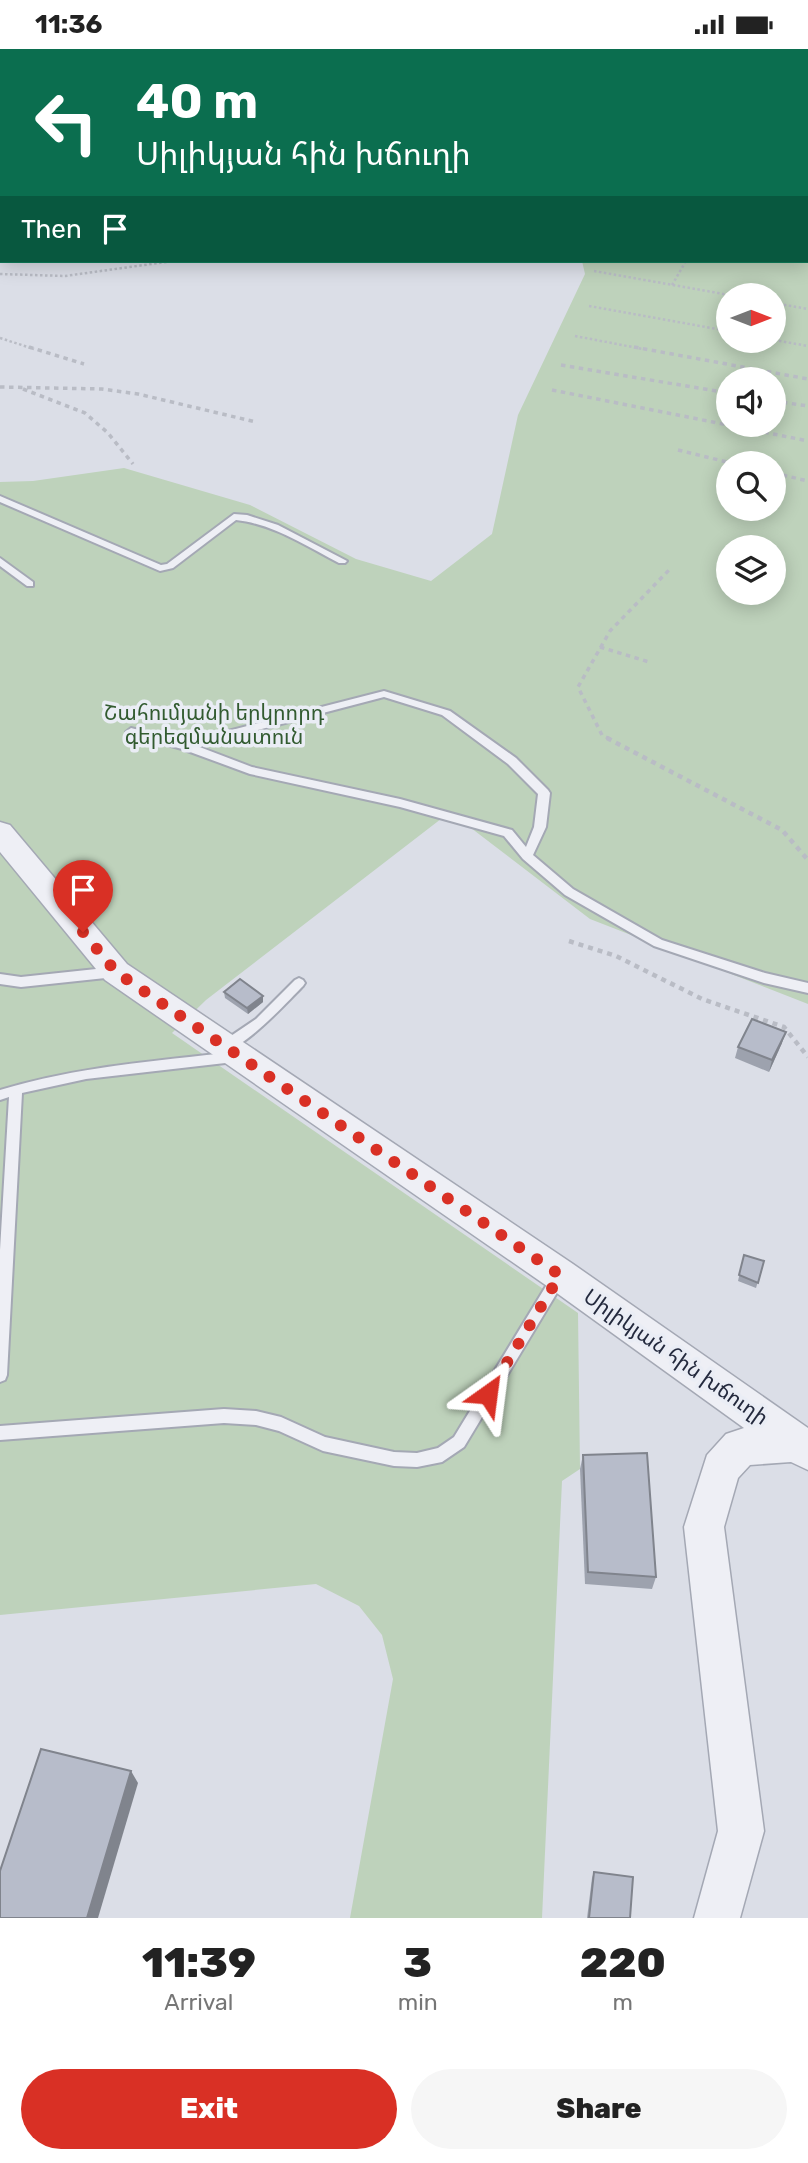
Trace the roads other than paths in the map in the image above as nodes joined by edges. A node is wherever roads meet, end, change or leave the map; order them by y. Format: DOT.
graph roads {
  1 [pos="0,499"];
  2 [pos="0,561"];
  3 [pos="342,561"];
  4 [pos="30,584"];
  5 [pos="131,732"];
  6 [pos="185,746"];
  7 [pos="0,832"];
  8 [pos="527,856"];
  9 [pos="116,972"];
  10 [pos="0,979"];
  11 [pos="299,983"];
  12 [pos="808,988"];
  13 [pos="234,1051"];
  14 [pos="16,1089"];
  15 [pos="0,1095"];
  16 [pos="560,1275"];
  17 [pos="0,1375"];
  18 [pos="0,1433"];
  19 [pos="803,1447"];
  20 [pos="717,1918"];
  1 -- 3 [label="lane"];
  2 -- 4 [label="lane"];
  5 -- 6 [label="lane"];
  6 -- 8 [label="lane"];
  6 -- 8 [label="lane"];
  7 -- 9 [label="street, Սիլիկյան հին խճուղի"];
  8 -- 12 [label="lane"];
  9 -- 10 [label="lane"];
  9 -- 13 [label="street, Սիլիկյան հին խճուղի"];
  11 -- 13 [label="lane"];
  13 -- 14 [label="lane"];
  13 -- 16 [label="street, Սիլիկյան հին խճուղի"];
  14 -- 15 [label="lane"];
  14 -- 17 [label="lane"];
  16 -- 18 [label="lane"];
  16 -- 19 [label="street, Սիլիկյան հին խճուղի"];
  19 -- 20 [label="street, Սիլիկյան հին խճուղի"];
}
